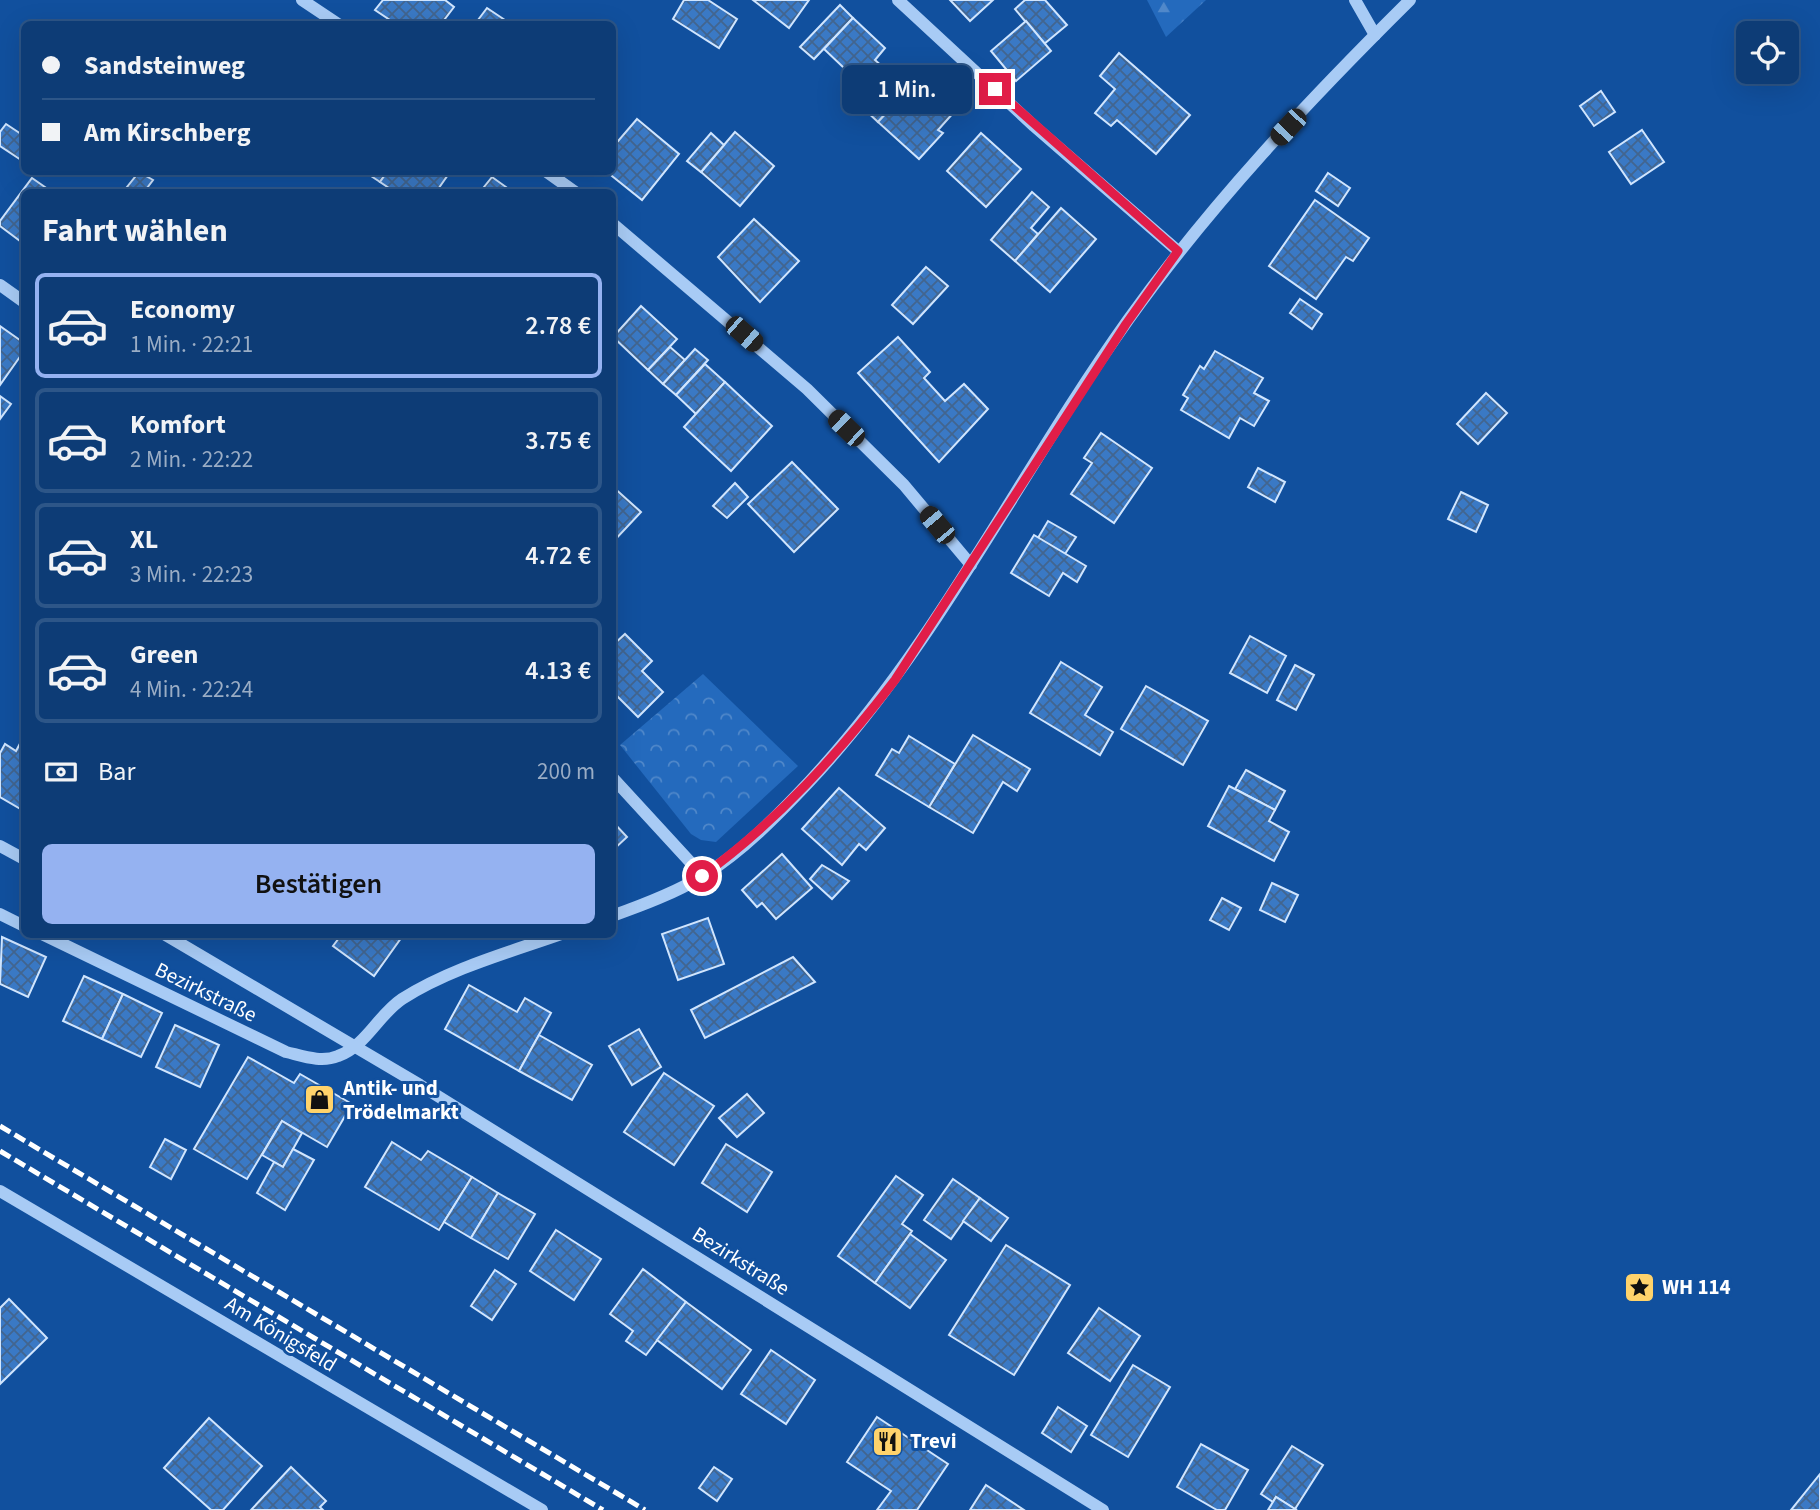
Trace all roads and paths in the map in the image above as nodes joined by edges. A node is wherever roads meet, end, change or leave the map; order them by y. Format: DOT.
graph roads {
  1 [pos="302,0"];
  2 [pos="898,0"];
  3 [pos="1355,0"];
  4 [pos="1410,0"];
  5 [pos="334,21"];
  6 [pos="1375,35"];
  7 [pos="551,175"];
  8 [pos="571,189"];
  9 [pos="616,226"];
  10 [pos="1178,251"];
  11 [pos="0,285"];
  12 [pos="21,300"];
  13 [pos="971,565"];
  14 [pos="616,781"];
  15 [pos="0,846"];
  16 [pos="21,857"];
  17 [pos="702,876"];
  18 [pos="0,914"];
  19 [pos="616,915"];
  20 [pos="21,924"];
  21 [pos="50,938"];
  22 [pos="171,938"];
  23 [pos="550,938"];
  24 [pos="356,1046"];
  25 [pos="0,1191"];
  26 [pos="542,1510"];
  27 [pos="1104,1510"];
  1 -- 5 [label="street"];
  2 -- 10 [label="street"];
  3 -- 6 [label="street"];
  4 -- 6 [label="street"];
  6 -- 10 [label="street"];
  7 -- 8 [label="street"];
  9 -- 13 [label="street"];
  10 -- 13 [label="street"];
  11 -- 12 [label="street"];
  13 -- 17 [label="street"];
  14 -- 17 [label="street"];
  15 -- 16 [label="street"];
  17 -- 19 [label="street"];
  18 -- 20 [label="street"];
  21 -- 24 [label="street, Bezirkstraße"];
  22 -- 24 [label="street, Bezirkstraße"];
  23 -- 24 [label="street"];
  24 -- 27 [label="street, Bezirkstraße"];
  25 -- 26 [label="street, Am Königsfeld"];
}
